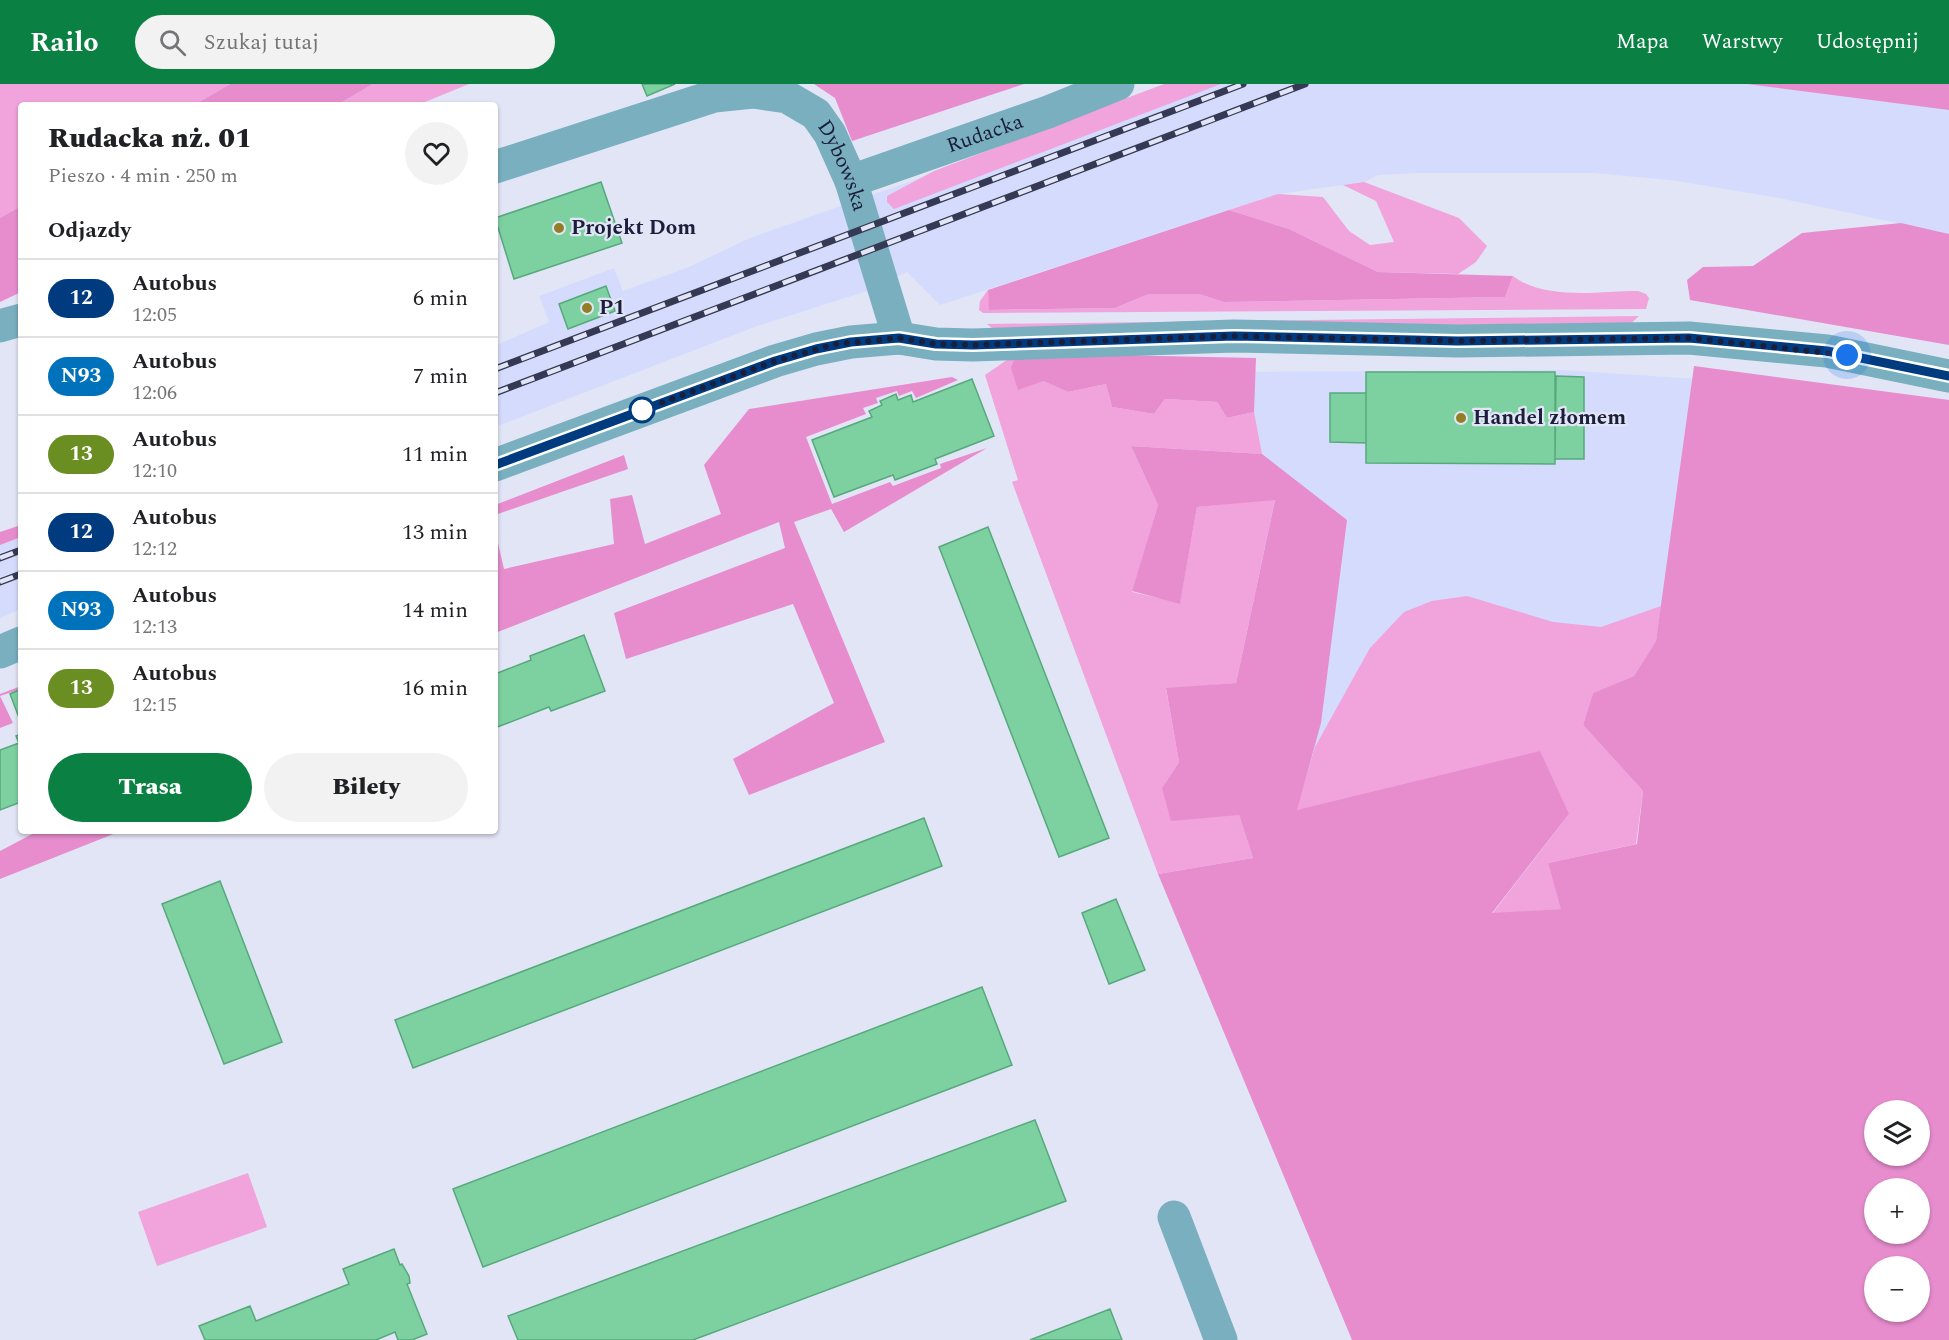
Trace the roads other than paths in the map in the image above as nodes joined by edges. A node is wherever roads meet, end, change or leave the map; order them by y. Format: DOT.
graph roads {
  1 [pos="1118,84"];
  2 [pos="498,166"];
  3 [pos="851,182"];
  4 [pos="18,321"];
  5 [pos="0,326"];
  6 [pos="899,338"];
  7 [pos="1949,376"];
  8 [pos="498,464"];
  9 [pos="18,645"];
  10 [pos="0,652"];
  11 [pos="1174,1217"];
  12 [pos="1221,1340"];
  1 -- 3 [label="street, Rudacka"];
  2 -- 3 [label="street, Dybowska"];
  3 -- 6 [label="street, Dybowska"];
  4 -- 5 [label="street"];
  6 -- 7 [label="street"];
  6 -- 8 [label="street"];
  9 -- 10 [label="street"];
  11 -- 12 [label="street"];
}
